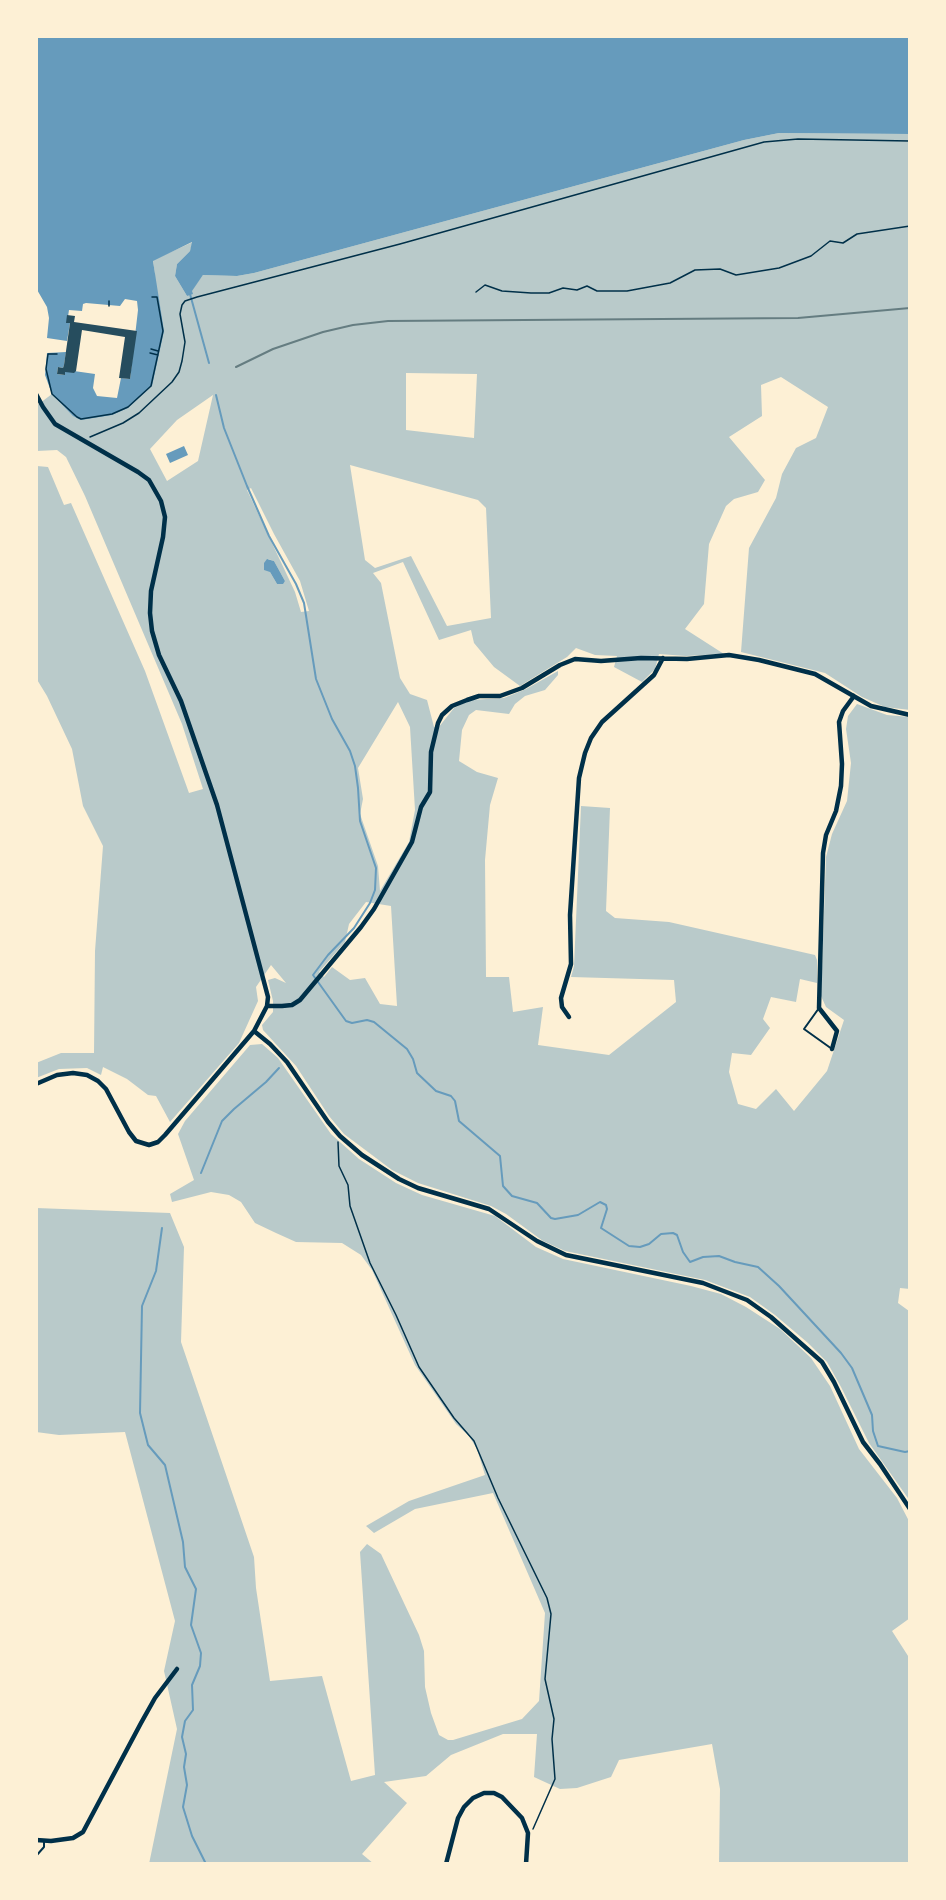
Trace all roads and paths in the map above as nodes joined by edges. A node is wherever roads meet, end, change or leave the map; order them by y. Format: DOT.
graph roads {
  1 [pos="910,141"];
  2 [pos="910,226"];
  3 [pos="476,292"];
  4 [pos="152,297"];
  5 [pos="109,301"];
  6 [pos="109,306"];
  7 [pos="151,349"];
  8 [pos="159,351"];
  9 [pos="150,353"];
  10 [pos="57,354"];
  11 [pos="158,355"];
  12 [pos="36,394"];
  13 [pos="91,437"];
  14 [pos="663,658"];
  15 [pos="854,696"];
  16 [pos="910,715"];
  17 [pos="267,1005"];
  18 [pos="819,1008"];
  19 [pos="569,1017"];
  20 [pos="254,1031"];
  21 [pos="832,1049"];
  22 [pos="36,1084"];
  23 [pos="340,1136"];
  24 [pos="910,1509"];
  25 [pos="177,1669"];
  26 [pos="528,1833"];
  27 [pos="36,1840"];
  28 [pos="44,1841"];
  29 [pos="36,1856"];
  30 [pos="446,1864"];
  31 [pos="526,1864"];
  1 -- 13 [label="path"];
  2 -- 3 [label="path"];
  4 -- 8 [label="path"];
  5 -- 6 [label="path"];
  7 -- 8 [label="path"];
  8 -- 11 [label="path"];
  9 -- 11 [label="path"];
  10 -- 11 [label="path"];
  12 -- 17 [label="street"];
  14 -- 15 [label="street"];
  14 -- 17 [label="street"];
  14 -- 19 [label="street"];
  15 -- 16 [label="street"];
  15 -- 18 [label="street"];
  17 -- 20 [label="street"];
  18 -- 21 [label="street"];
  18 -- 21 [label="lane"];
  20 -- 22 [label="street"];
  20 -- 23 [label="street"];
  23 -- 24 [label="street"];
  23 -- 26 [label="path"];
  25 -- 28 [label="street"];
  26 -- 30 [label="street"];
  26 -- 31 [label="street"];
  27 -- 28 [label="street"];
  28 -- 29 [label="lane"];
}
